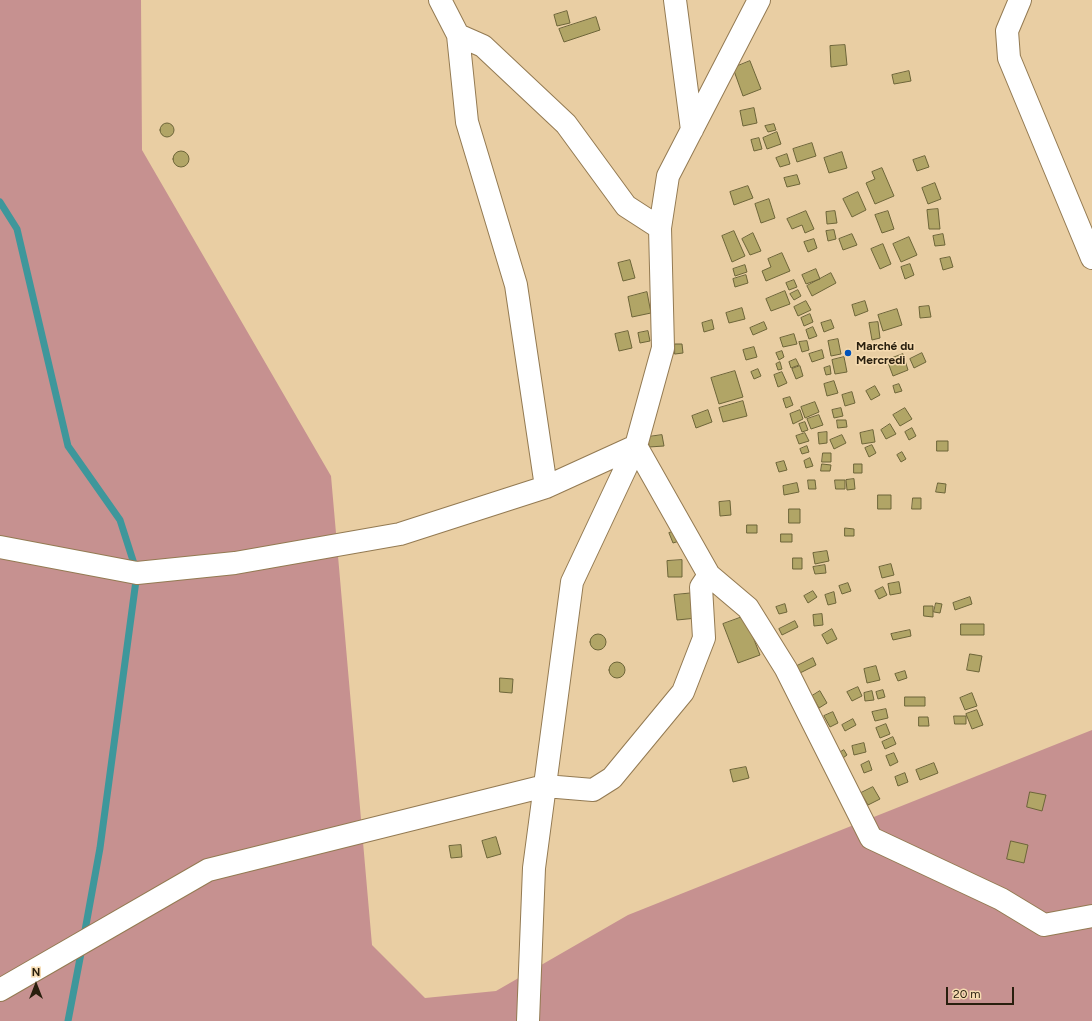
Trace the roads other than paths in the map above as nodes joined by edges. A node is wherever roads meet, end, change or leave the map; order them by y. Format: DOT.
graph roads {
  1 [pos="440,0"];
  2 [pos="676,0"];
  3 [pos="759,0"];
  4 [pos="1020,0"];
  5 [pos="458,35"];
  6 [pos="692,130"];
  7 [pos="660,228"];
  8 [pos="1092,258"];
  9 [pos="636,446"];
  10 [pos="546,487"];
  11 [pos="0,547"];
  12 [pos="709,575"];
  13 [pos="545,786"];
  14 [pos="1092,916"];
  15 [pos="0,990"];
  16 [pos="528,1021"];
  1 -- 5 [label="street"];
  2 -- 6 [label="street"];
  3 -- 6 [label="street"];
  4 -- 8 [label="street"];
  5 -- 7 [label="street"];
  5 -- 10 [label="street"];
  6 -- 7 [label="street"];
  7 -- 9 [label="street"];
  9 -- 10 [label="street"];
  9 -- 12 [label="street"];
  9 -- 13 [label="street"];
  10 -- 11 [label="street"];
  12 -- 13 [label="street"];
  12 -- 14 [label="street"];
  13 -- 15 [label="street"];
  13 -- 16 [label="street"];
}
